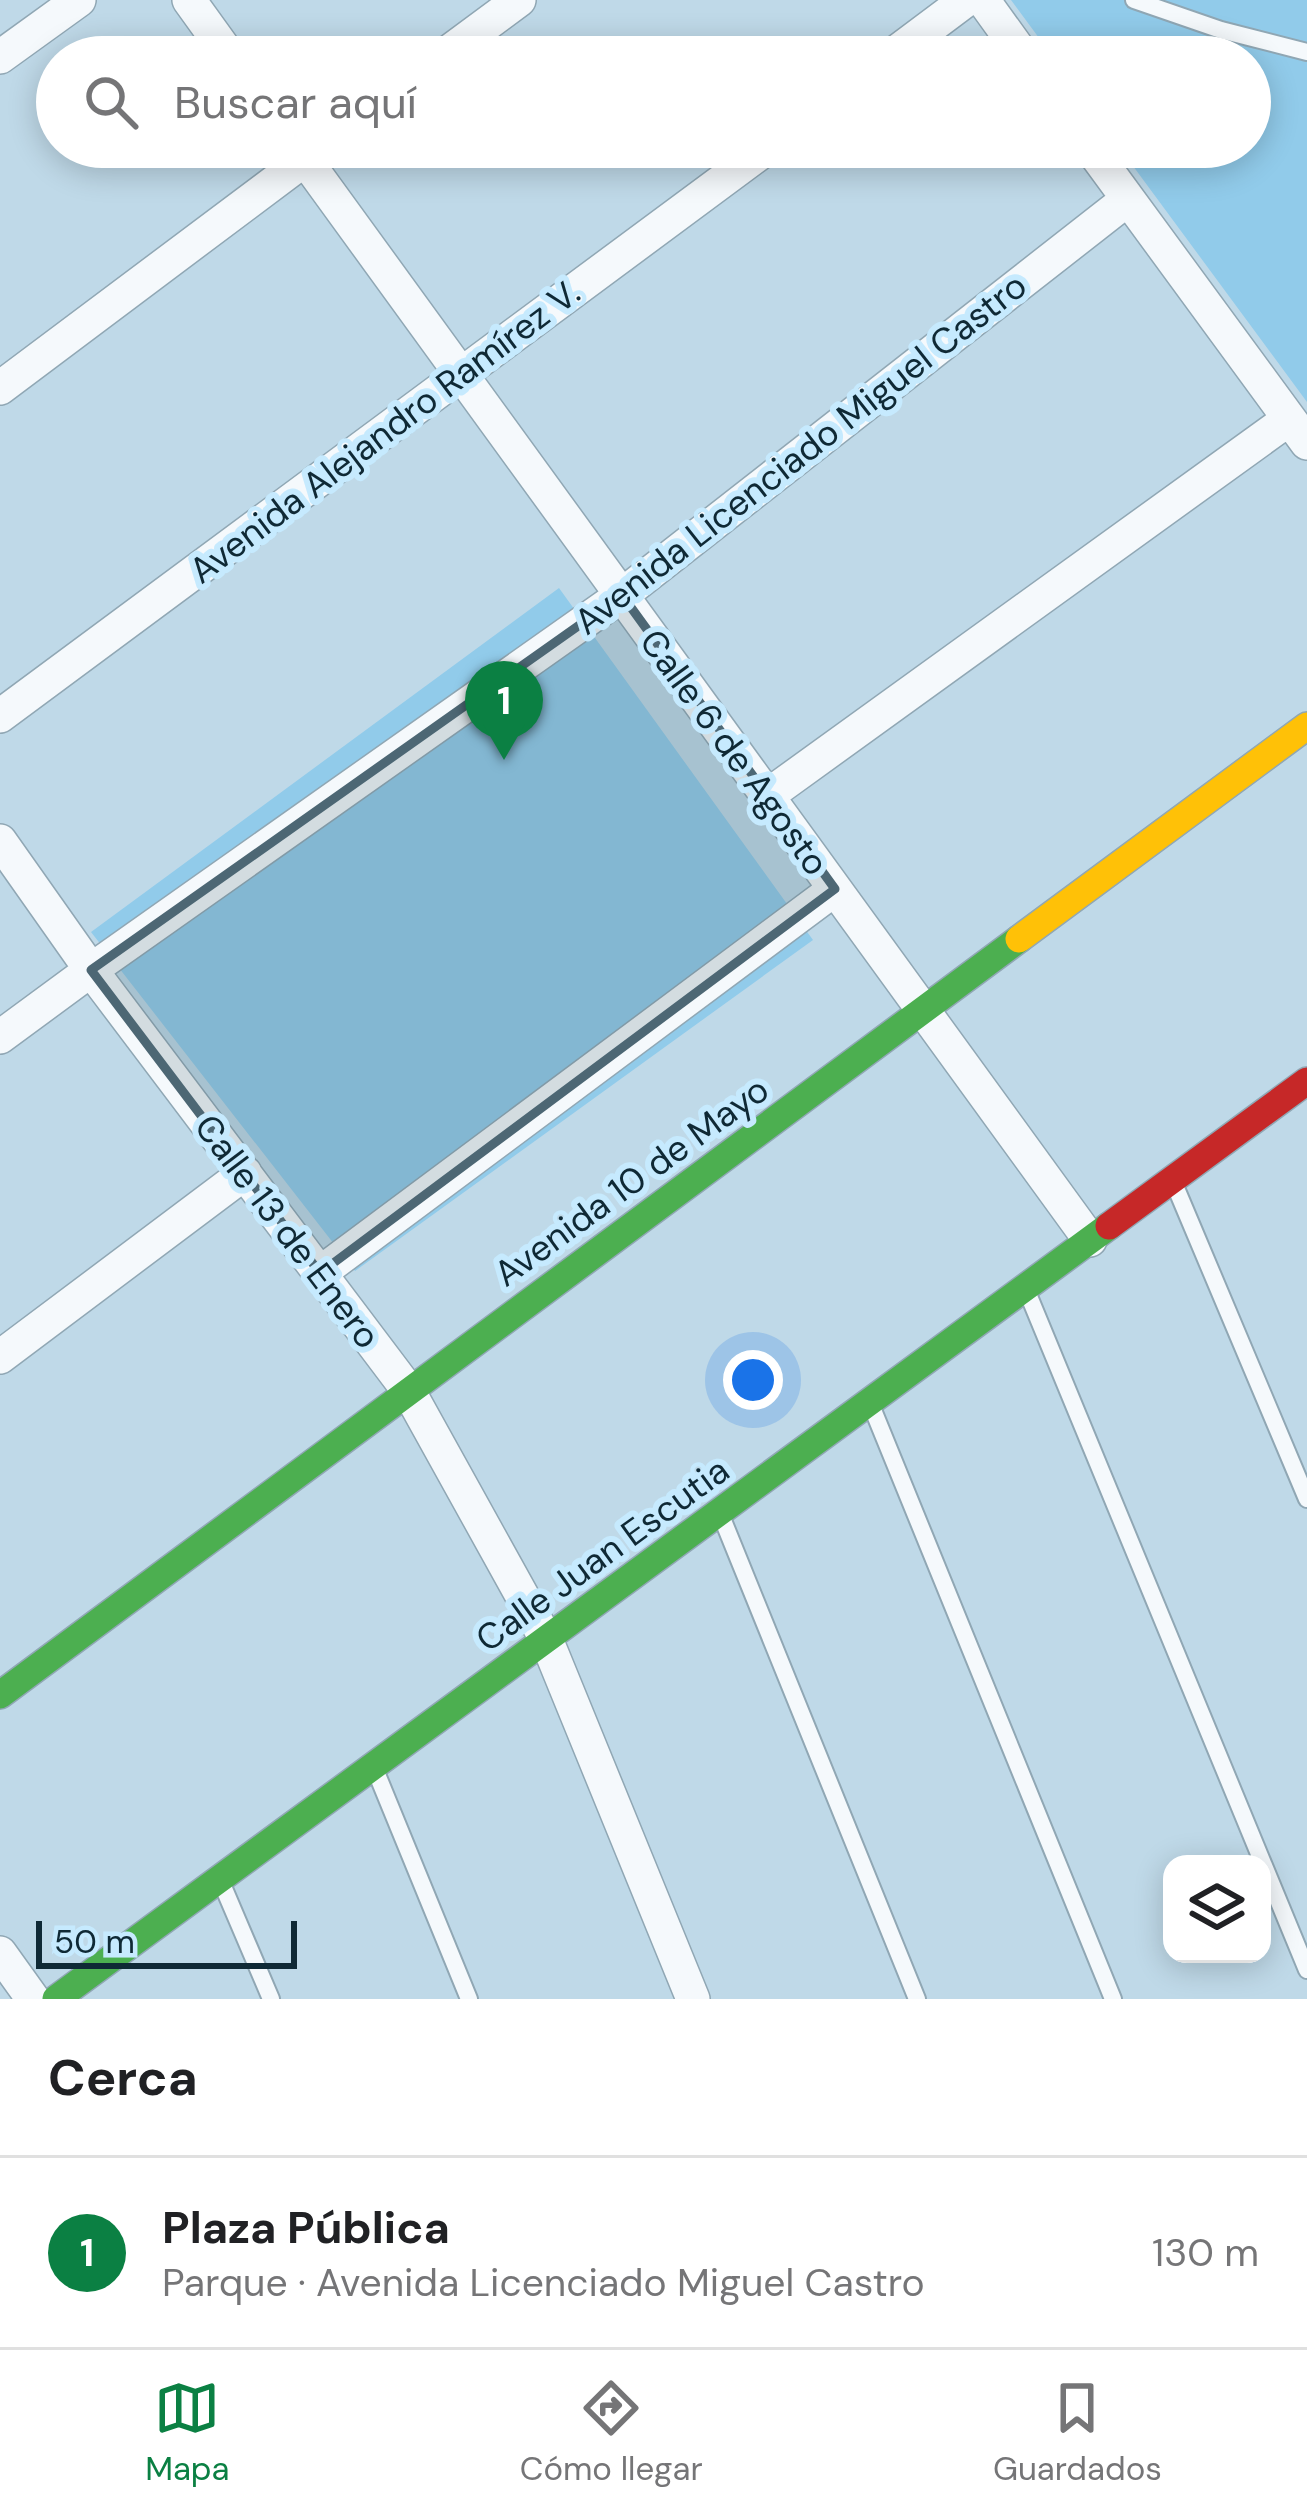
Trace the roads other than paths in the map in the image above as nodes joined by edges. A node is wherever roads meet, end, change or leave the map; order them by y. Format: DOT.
graph roads {
  1 [pos="79,0"];
  2 [pos="189,0"];
  3 [pos="519,0"];
  4 [pos="967,0"];
  5 [pos="983,0"];
  6 [pos="1134,0"];
  7 [pos="215,36"];
  8 [pos="470,36"];
  9 [pos="918,36"];
  10 [pos="1009,36"];
  11 [pos="1244,36"];
  12 [pos="1271,43"];
  13 [pos="2,52"];
  14 [pos="1307,52"];
  15 [pos="285,168"];
  16 [pos="319,168"];
  17 [pos="740,168"];
  18 [pos="1105,168"];
  19 [pos="1128,199"];
  20 [pos="461,374"];
  21 [pos="0,388"];
  22 [pos="1298,431"];
  23 [pos="622,596"];
  24 [pos="0,716"];
  25 [pos="1307,726"];
  26 [pos="767,796"];
  27 [pos="0,841"];
  28 [pos="836,890"];
  29 [pos="91,970"];
  30 [pos="923,1010"];
  31 [pos="0,1037"];
  32 [pos="1307,1081"];
  33 [pos="244,1174"];
  34 [pos="1172,1180"];
  35 [pos="1090,1240"];
  36 [pos="320,1273"];
  37 [pos="1025,1288"];
  38 [pos="0,1357"];
  39 [pos="409,1390"];
  40 [pos="870,1402"];
  41 [pos="1307,1499"];
  42 [pos="720,1512"];
  43 [pos="546,1640"];
  44 [pos="0,1695"];
  45 [pos="374,1766"];
  46 [pos="220,1879"];
  47 [pos="0,1953"];
  48 [pos="1307,1970"];
  49 [pos="56,1997"];
  50 [pos="271,1999"];
  51 [pos="469,1999"];
  52 [pos="693,1999"];
  53 [pos="917,1999"];
  54 [pos="1113,1999"];
  1 -- 13 [label="street"];
  2 -- 7 [label="street"];
  3 -- 8 [label="street"];
  4 -- 9 [label="street"];
  5 -- 10 [label="street"];
  6 -- 11 [label="lane"];
  12 -- 14 [label="lane"];
  15 -- 21 [label="street"];
  16 -- 20 [label="street, Calle 6 de Agosto"];
  17 -- 20 [label="street, Avenida Alejandro Ramírez V."];
  18 -- 19 [label="street"];
  19 -- 22 [label="street"];
  19 -- 23 [label="street, Avenida Licenciado Miguel Castro"];
  20 -- 23 [label="street, Calle 6 de Agosto"];
  20 -- 24 [label="street, Avenida Alejandro Ramírez V."];
  22 -- 26 [label="street"];
  23 -- 26 [label="street, Calle 6 de Agosto"];
  23 -- 29 [label="street, Avenida Licenciado Miguel Castro"];
  25 -- 30 [label="street, Avenida 10 de Mayo"];
  26 -- 28 [label="street, Calle 6 de Agosto"];
  27 -- 29 [label="street, Calle 13 de Enero"];
  28 -- 30 [label="street, Calle 6 de Agosto"];
  28 -- 36 [label="street"];
  29 -- 31 [label="street, Avenida Licenciado Miguel Castro"];
  29 -- 33 [label="street, Calle 13 de Enero"];
  30 -- 35 [label="street, Calle 6 de Agosto"];
  30 -- 39 [label="street, Avenida 10 de Mayo"];
  32 -- 34 [label="street, Calle Juan Escutia"];
  33 -- 36 [label="street, Calle 13 de Enero"];
  33 -- 38 [label="street"];
  34 -- 35 [label="street, Calle Juan Escutia"];
  34 -- 41 [label="lane"];
  35 -- 37 [label="street, Calle Juan Escutia"];
  36 -- 39 [label="street, Calle 13 de Enero"];
  37 -- 40 [label="street, Calle Juan Escutia"];
  37 -- 48 [label="lane"];
  39 -- 43 [label="street, Calle 13 de Enero"];
  39 -- 44 [label="street, Avenida 10 de Mayo"];
  40 -- 42 [label="street, Calle Juan Escutia"];
  40 -- 54 [label="lane"];
  42 -- 43 [label="street, Calle Juan Escutia"];
  42 -- 53 [label="lane"];
  43 -- 45 [label="street, Calle Juan Escutia"];
  43 -- 52 [label="street, Calle 13 de Enero"];
  45 -- 46 [label="street, Calle Juan Escutia"];
  45 -- 51 [label="lane"];
  46 -- 49 [label="street, Calle Juan Escutia"];
  46 -- 50 [label="lane"];
  47 -- 49 [label="street"];
}
